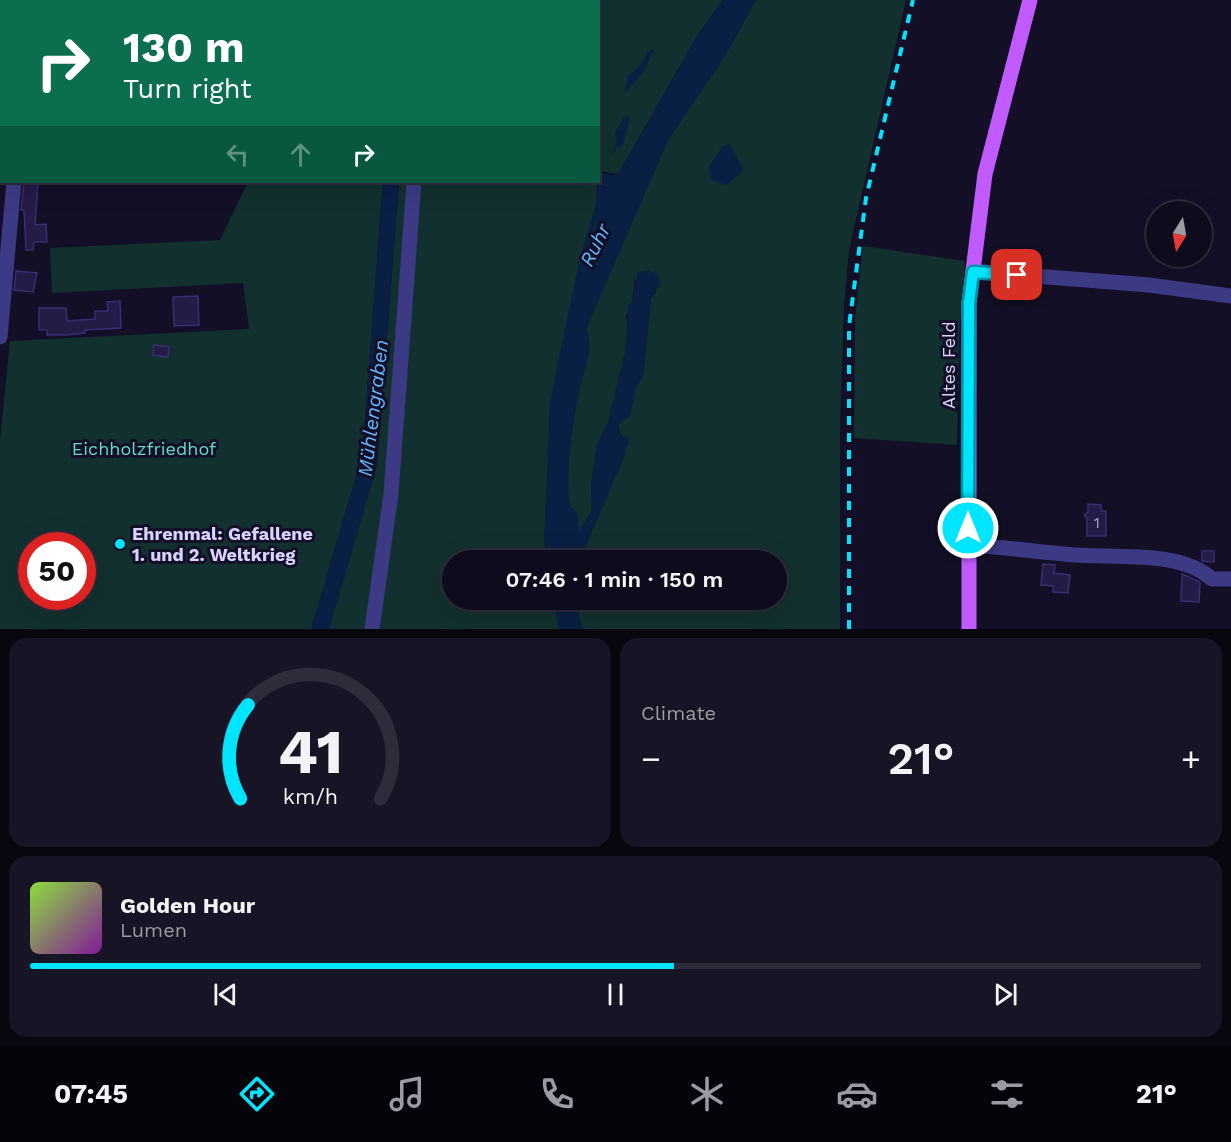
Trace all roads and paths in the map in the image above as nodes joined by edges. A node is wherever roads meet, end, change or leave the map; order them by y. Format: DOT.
graph roads {
  1 [pos="1030,0"];
  2 [pos="14,183"];
  3 [pos="414,183"];
  4 [pos="973,272"];
  5 [pos="1231,296"];
  6 [pos="0,336"];
  7 [pos="968,545"];
  8 [pos="1231,579"];
  9 [pos="372,629"];
  10 [pos="969,629"];
  1 -- 4 [label="main road, Altes Feld"];
  2 -- 6 [label="street"];
  3 -- 9 [label="street"];
  4 -- 5 [label="street"];
  4 -- 7 [label="main road, Altes Feld"];
  7 -- 8 [label="street"];
  7 -- 10 [label="main road, Altes Feld"];
}
